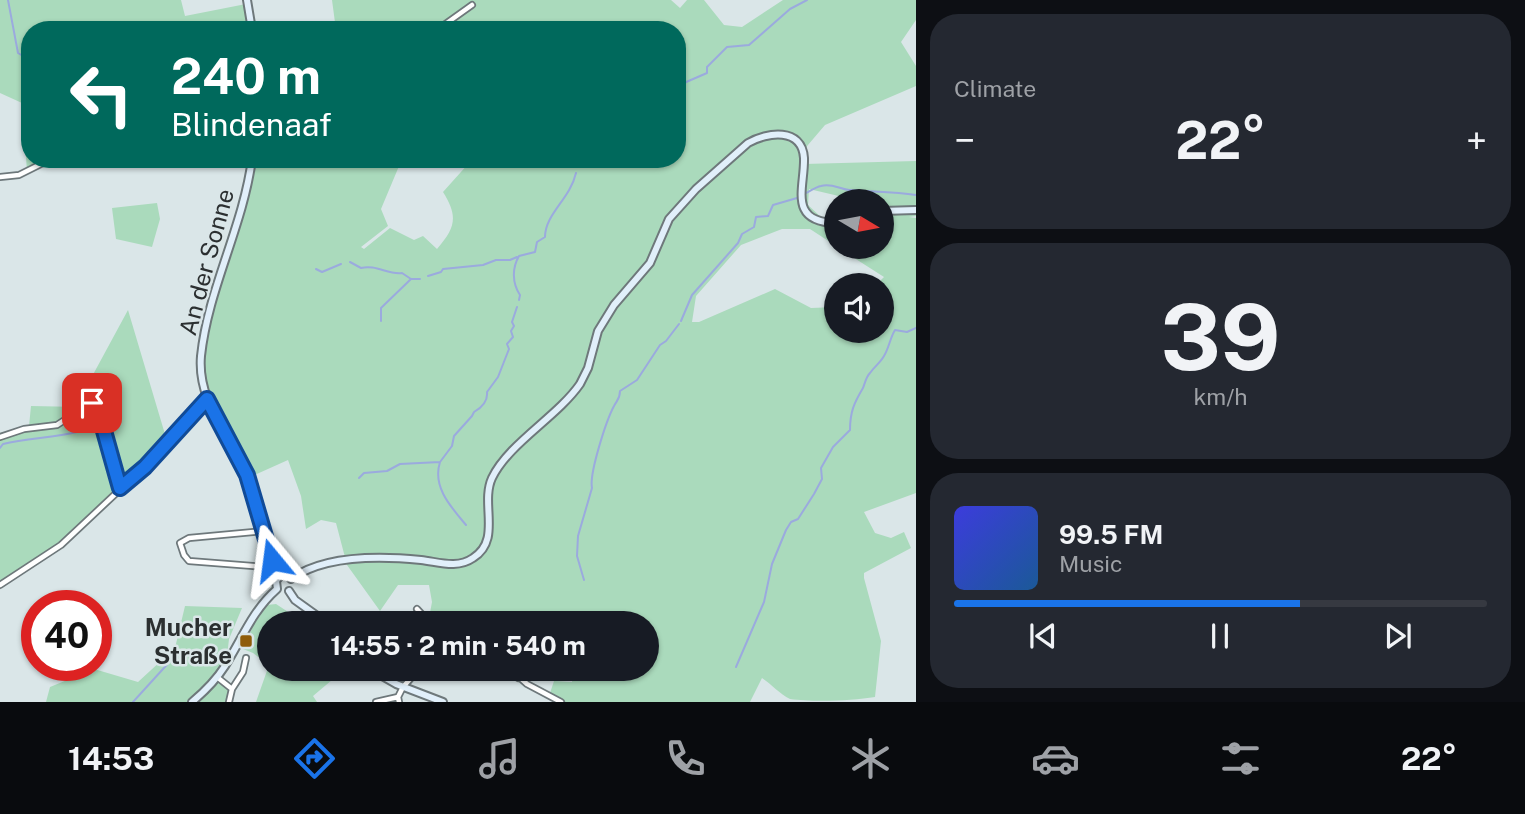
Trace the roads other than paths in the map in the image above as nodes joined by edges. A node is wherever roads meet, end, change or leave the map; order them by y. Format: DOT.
graph roads {
  1 [pos="247,0"];
  2 [pos="472,5"];
  3 [pos="250,21"];
  4 [pos="450,21"];
  5 [pos="32,168"];
  6 [pos="250,168"];
  7 [pos="0,177"];
  8 [pos="916,210"];
  9 [pos="894,211"];
  10 [pos="824,221"];
  11 [pos="207,399"];
  12 [pos="0,437"];
  13 [pos="120,488"];
  14 [pos="264,530"];
  15 [pos="264,567"];
  16 [pos="280,576"];
  17 [pos="291,579"];
  18 [pos="0,585"];
  19 [pos="277,589"];
  20 [pos="289,591"];
  21 [pos="310,611"];
  22 [pos="246,658"];
  23 [pos="217,677"];
  24 [pos="392,681"];
  25 [pos="408,681"];
  26 [pos="523,681"];
  27 [pos="403,687"];
  28 [pos="232,689"];
  29 [pos="398,699"];
  30 [pos="192,702"];
  31 [pos="229,702"];
  32 [pos="376,702"];
  33 [pos="443,702"];
  34 [pos="561,702"];
  1 -- 3 [label="main road"];
  2 -- 4 [label="street"];
  5 -- 7 [label="street"];
  6 -- 11 [label="main road, An der Sonne"];
  8 -- 9 [label="main road"];
  10 -- 17 [label="main road"];
  11 -- 13 [label="street"];
  11 -- 14 [label="main road, An der Sonne"];
  12 -- 13 [label="street"];
  13 -- 18 [label="street"];
  14 -- 15 [label="street"];
  14 -- 16 [label="main road, An der Sonne"];
  16 -- 17 [label="main road"];
  16 -- 19 [label="main road"];
  17 -- 20 [label="main road"];
  19 -- 20 [label="main road"];
  19 -- 23 [label="main road"];
  20 -- 21 [label="main road"];
  22 -- 28 [label="street"];
  23 -- 28 [label="street"];
  23 -- 30 [label="main road"];
  24 -- 27 [label="main road"];
  25 -- 27 [label="street"];
  26 -- 34 [label="street"];
  27 -- 29 [label="street"];
  27 -- 33 [label="main road"];
  28 -- 31 [label="street"];
  29 -- 32 [label="street"];
}
